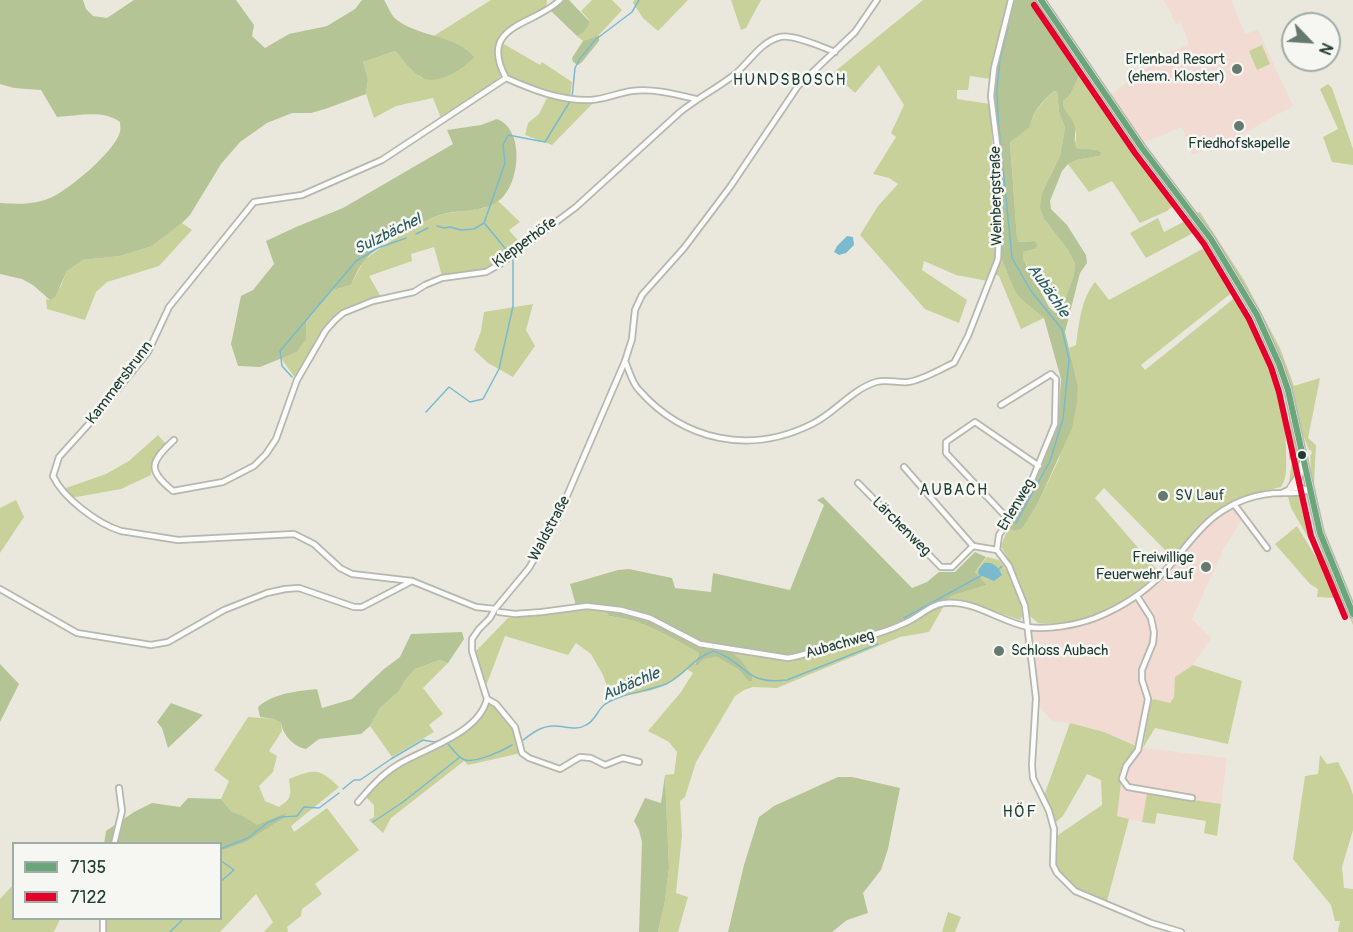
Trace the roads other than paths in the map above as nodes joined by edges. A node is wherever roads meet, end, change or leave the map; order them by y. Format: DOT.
graph roads {
  1 [pos="560,0"];
  2 [pos="877,0"];
  3 [pos="1011,0"];
  4 [pos="1041,0"];
  5 [pos="835,52"];
  6 [pos="506,78"];
  7 [pos="696,99"];
  8 [pos="625,361"];
  9 [pos="1001,405"];
  10 [pos="174,440"];
  11 [pos="1303,460"];
  12 [pos="1039,466"];
  13 [pos="904,467"];
  14 [pos="858,483"];
  15 [pos="1291,488"];
  16 [pos="1309,490"];
  17 [pos="1282,493"];
  18 [pos="1234,504"];
  19 [pos="1008,519"];
  20 [pos="973,546"];
  21 [pos="1267,548"];
  22 [pos="998,550"];
  23 [pos="412,581"];
  24 [pos="0,589"];
  25 [pos="1137,596"];
  26 [pos="497,611"];
  27 [pos="1353,614"];
  28 [pos="1028,627"];
  29 [pos="487,699"];
  30 [pos="639,762"];
  31 [pos="118,788"];
  32 [pos="1192,798"];
  33 [pos="358,802"];
  34 [pos="114,842"];
  35 [pos="1181,932"];
  1 -- 6 [label="street"];
  2 -- 5 [label="street, Waldstraße"];
  3 -- 8 [label="street, Weinbergstraße"];
  4 -- 11 [label="main road"];
  5 -- 7 [label="street, Klepperhöfe"];
  5 -- 8 [label="street, Waldstraße"];
  6 -- 7 [label="street"];
  6 -- 23 [label="street, Kammersbrunn"];
  7 -- 10 [label="street, Klepperhöfe"];
  8 -- 26 [label="street, Waldstraße"];
  9 -- 12 [label="street, Erlenweg"];
  11 -- 15 [label="main road"];
  11 -- 16 [label="main road"];
  12 -- 19 [label="street, Erlenweg"];
  12 -- 19 [label="street"];
  13 -- 20 [label="street"];
  14 -- 20 [label="street, Lärchenweg"];
  15 -- 16 [label="street"];
  15 -- 17 [label="street, Aubachweg"];
  16 -- 17 [label="street, Aubachweg"];
  16 -- 27 [label="main road"];
  17 -- 18 [label="street, Aubachweg"];
  18 -- 21 [label="street"];
  18 -- 25 [label="street, Aubachweg"];
  19 -- 22 [label="street, Erlenweg"];
  20 -- 22 [label="street"];
  22 -- 28 [label="street, Erlenweg"];
  23 -- 24 [label="street"];
  23 -- 26 [label="street"];
  25 -- 28 [label="street, Aubachweg"];
  25 -- 32 [label="street"];
  26 -- 28 [label="street, Aubachweg"];
  26 -- 29 [label="street, Waldstraße"];
  28 -- 35 [label="street, Erlenweg"];
  29 -- 30 [label="street"];
  29 -- 33 [label="street"];
  31 -- 34 [label="street"];
}
